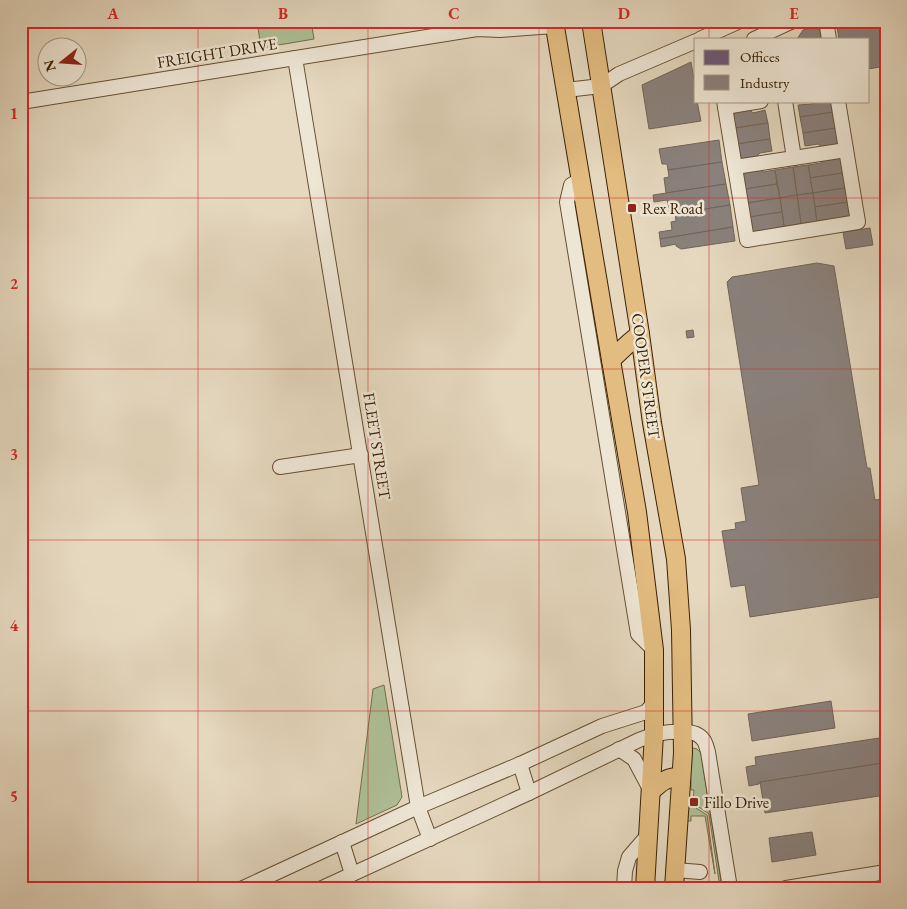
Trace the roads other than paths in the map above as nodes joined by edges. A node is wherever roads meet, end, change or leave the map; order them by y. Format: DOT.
graph roads {
  1 [pos="493,21"];
  2 [pos="591,21"];
  3 [pos="740,21"];
  4 [pos="793,21"];
  5 [pos="826,21"];
  6 [pos="557,23"];
  7 [pos="477,28"];
  8 [pos="708,37"];
  9 [pos="756,38"];
  10 [pos="829,38"];
  11 [pos="694,42"];
  12 [pos="295,58"];
  13 [pos="601,86"];
  14 [pos="566,90"];
  15 [pos="21,102"];
  16 [pos="749,102"];
  17 [pos="785,102"];
  18 [pos="838,102"];
  19 [pos="724,104"];
  20 [pos="846,150"];
  21 [pos="794,158"];
  22 [pos="735,167"];
  23 [pos="581,179"];
  24 [pos="640,334"];
  25 [pos="611,360"];
  26 [pos="361,455"];
  27 [pos="280,468"];
  28 [pos="681,630"];
  29 [pos="654,650"];
  30 [pos="653,704"];
  31 [pos="682,732"];
  32 [pos="654,734"];
  33 [pos="619,749"];
  34 [pos="520,764"];
  35 [pos="681,781"];
  36 [pos="651,791"];
  37 [pos="529,793"];
  38 [pos="418,807"];
  39 [pos="648,835"];
  40 [pos="430,839"];
  41 [pos="342,842"];
  42 [pos="675,870"];
  43 [pos="700,872"];
  44 [pos="886,872"];
  45 [pos="352,874"];
  46 [pos="247,887"];
  47 [pos="322,888"];
  48 [pos="624,888"];
  49 [pos="645,888"];
  50 [pos="674,888"];
  51 [pos="730,888"];
  52 [pos="786,888"];
  1 -- 7 [label="street, FREIGHT DRIVE"];
  2 -- 13 [label="main road, COOPER STREET"];
  3 -- 8 [label="street"];
  4 -- 9 [label="street"];
  5 -- 10 [label="street"];
  6 -- 7 [label="street, FREIGHT DRIVE"];
  6 -- 14 [label="main road, COOPER STREET"];
  7 -- 12 [label="street, FREIGHT DRIVE"];
  11 -- 13 [label="street"];
  12 -- 15 [label="street, FREIGHT DRIVE"];
  12 -- 26 [label="street, FLEET STREET"];
  13 -- 14 [label="street"];
  13 -- 24 [label="main road, COOPER STREET"];
  14 -- 23 [label="main road, COOPER STREET"];
  16 -- 19 [label="street"];
  17 -- 21 [label="street"];
  18 -- 20 [label="street"];
  19 -- 22 [label="street"];
  20 -- 21 [label="street"];
  20 -- 22 [label="street"];
  21 -- 22 [label="street"];
  23 -- 25 [label="main road, COOPER STREET"];
  23 -- 29 [label="street"];
  24 -- 25 [label="main road"];
  24 -- 28 [label="main road, COOPER STREET"];
  25 -- 29 [label="main road, COOPER STREET"];
  26 -- 27 [label="street"];
  26 -- 38 [label="street, FLEET STREET"];
  28 -- 29 [label="main road"];
  28 -- 31 [label="main road, COOPER STREET"];
  29 -- 30 [label="main road, COOPER STREET"];
  30 -- 32 [label="main road, COOPER STREET"];
  30 -- 34 [label="street"];
  31 -- 32 [label="street"];
  31 -- 35 [label="main road, COOPER STREET"];
  31 -- 51 [label="street"];
  32 -- 33 [label="street"];
  32 -- 36 [label="main road, COOPER STREET"];
  33 -- 36 [label="street"];
  33 -- 37 [label="street"];
  34 -- 37 [label="street"];
  34 -- 38 [label="street"];
  35 -- 36 [label="main road"];
  35 -- 42 [label="main road, COOPER STREET"];
  36 -- 39 [label="main road, COOPER STREET"];
  37 -- 40 [label="street"];
  38 -- 40 [label="street, FLEET STREET"];
  38 -- 41 [label="street"];
  39 -- 48 [label="street"];
  39 -- 49 [label="main road, COOPER STREET"];
  40 -- 45 [label="street"];
  41 -- 45 [label="street"];
  41 -- 46 [label="street"];
  42 -- 43 [label="street"];
  42 -- 50 [label="main road, COOPER STREET"];
  44 -- 52 [label="street"];
  45 -- 47 [label="street"];
}
